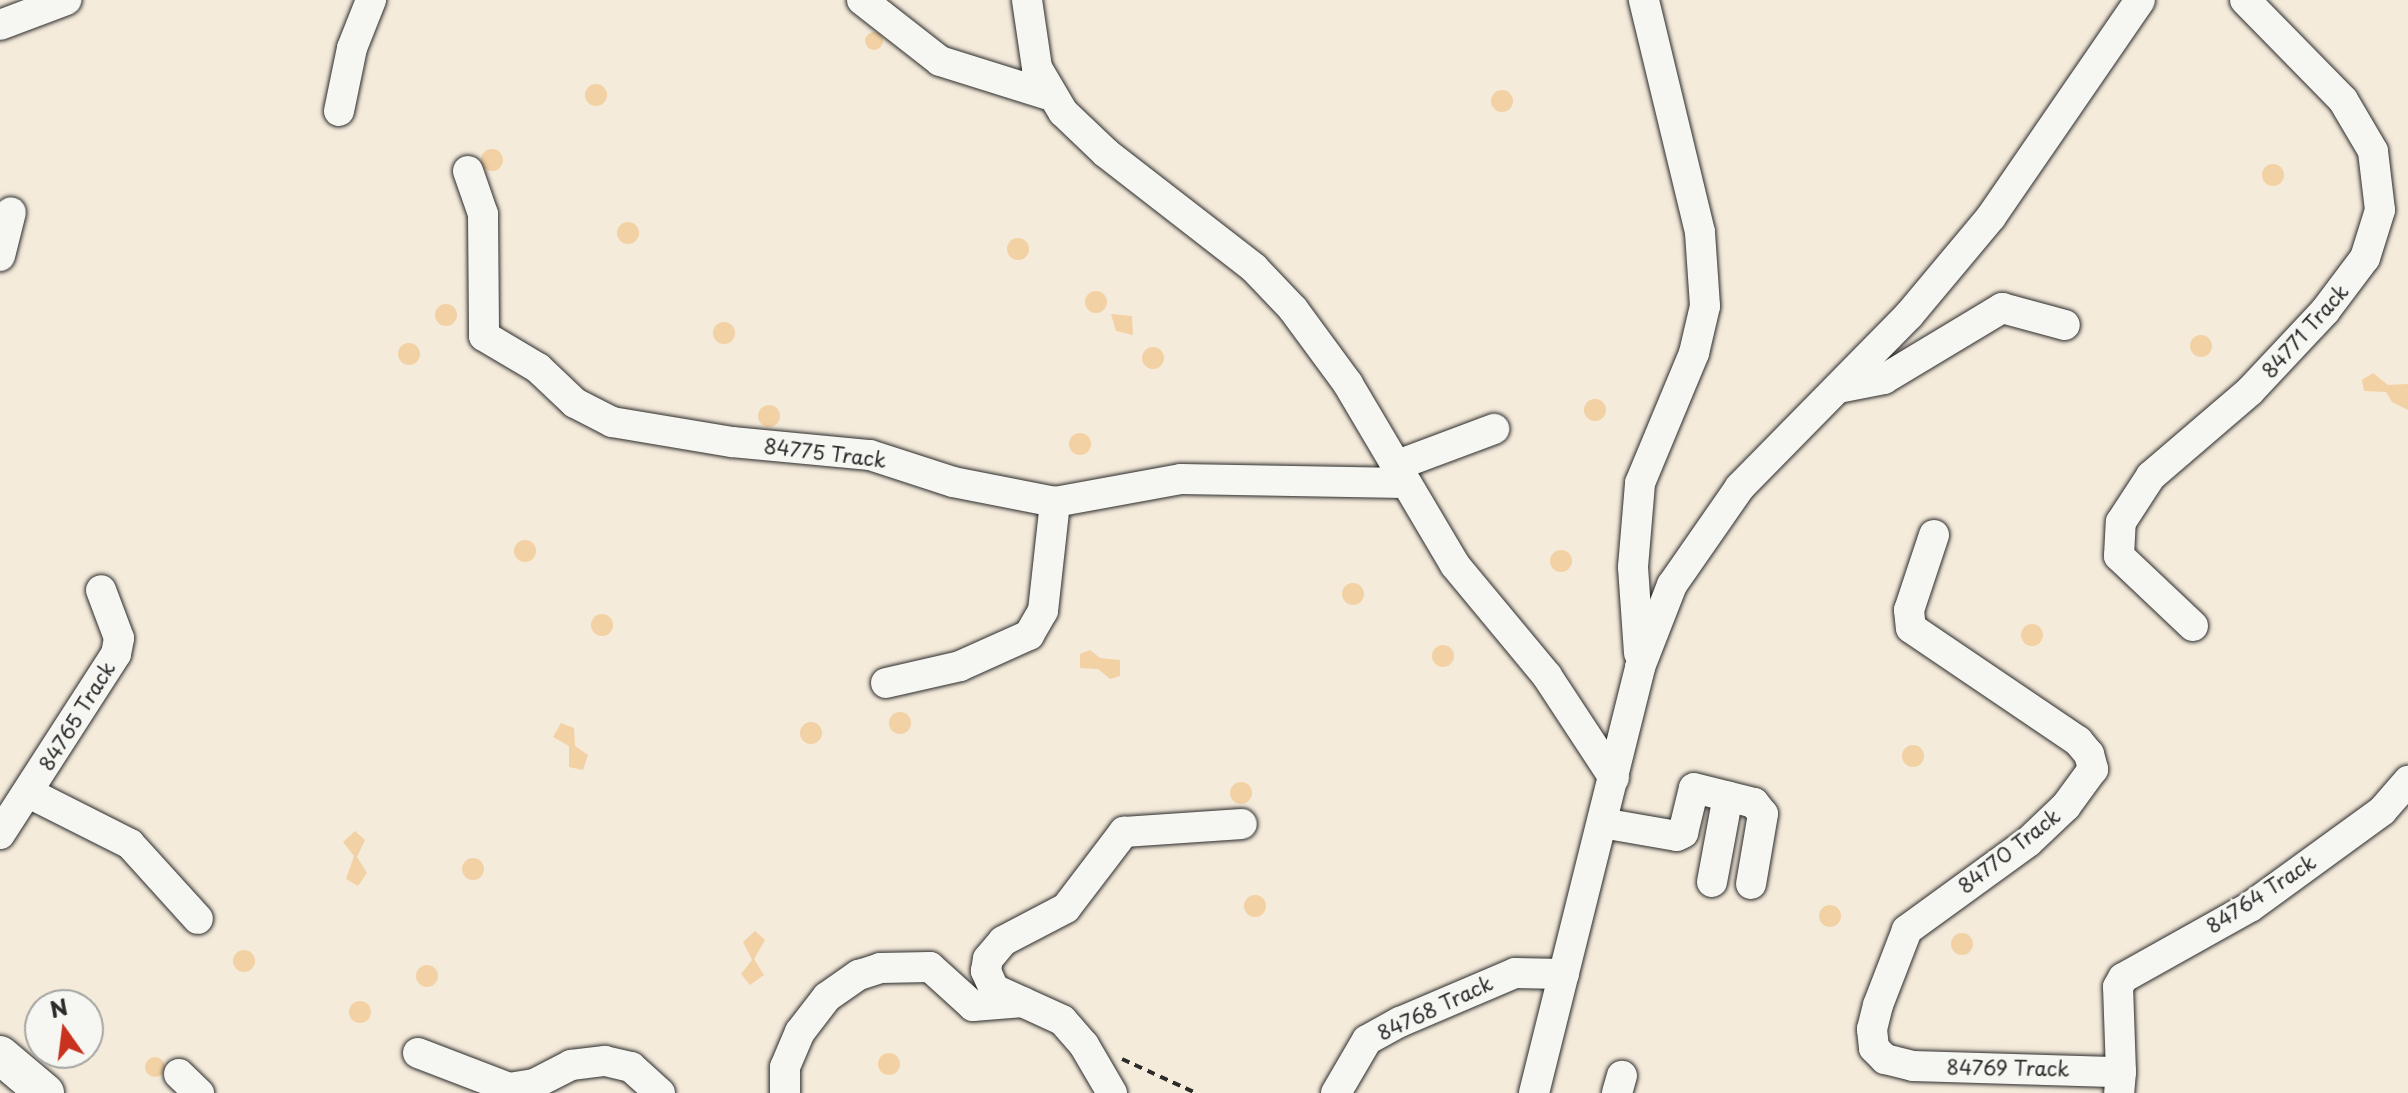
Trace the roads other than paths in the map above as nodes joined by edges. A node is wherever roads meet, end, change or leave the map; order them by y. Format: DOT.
graph roads {
  1 [pos="66,0"];
  2 [pos="371,0"];
  3 [pos="862,0"];
  4 [pos="1027,0"];
  5 [pos="1644,0"];
  6 [pos="2140,0"];
  7 [pos="2245,0"];
  8 [pos="0,25"];
  9 [pos="1052,96"];
  10 [pos="339,111"];
  11 [pos="468,171"];
  12 [pos="11,212"];
  13 [pos="0,256"];
  14 [pos="2065,325"];
  15 [pos="1838,388"];
  16 [pos="1494,429"];
  17 [pos="1399,475"];
  18 [pos="1055,502"];
  19 [pos="1934,535"];
  20 [pos="101,590"];
  21 [pos="2193,626"];
  22 [pos="1640,667"];
  23 [pos="886,683"];
  24 [pos="1614,778"];
  25 [pos="2408,781"];
  26 [pos="29,793"];
  27 [pos="1728,796"];
  28 [pos="1602,823"];
  29 [pos="1242,824"];
  30 [pos="0,834"];
  31 [pos="1712,882"];
  32 [pos="1751,884"];
  33 [pos="198,919"];
  34 [pos="1564,974"];
  35 [pos="1028,1002"];
  36 [pos="1876,1052"];
  37 [pos="418,1053"];
  38 [pos="0,1055"];
  39 [pos="2120,1083"];
  40 [pos="45,1093"];
  41 [pos="660,1093"];
  42 [pos="785,1093"];
  43 [pos="1112,1093"];
  44 [pos="1336,1093"];
  45 [pos="1534,1093"];
  1 -- 8 [label="street"];
  2 -- 10 [label="street"];
  3 -- 9 [label="street"];
  4 -- 9 [label="street"];
  5 -- 22 [label="street"];
  6 -- 15 [label="street"];
  7 -- 21 [label="street, 84771 Track"];
  9 -- 17 [label="street"];
  11 -- 18 [label="street, 84775 Track"];
  12 -- 13 [label="street"];
  14 -- 15 [label="street"];
  15 -- 22 [label="street"];
  16 -- 17 [label="street"];
  17 -- 18 [label="street, 84775 Track"];
  17 -- 24 [label="street"];
  18 -- 23 [label="street"];
  19 -- 36 [label="street, 84770 Track"];
  20 -- 26 [label="street, 84765 Track"];
  22 -- 24 [label="street"];
  24 -- 28 [label="street"];
  25 -- 39 [label="street, 84764 Track"];
  26 -- 30 [label="street, 84765 Track"];
  26 -- 33 [label="street"];
  27 -- 28 [label="street"];
  27 -- 31 [label="street"];
  27 -- 32 [label="street"];
  28 -- 34 [label="street"];
  29 -- 35 [label="street"];
  34 -- 44 [label="street, 84768 Track"];
  34 -- 45 [label="street"];
  35 -- 42 [label="street"];
  35 -- 43 [label="street"];
  36 -- 39 [label="street, 84769 Track"];
  37 -- 41 [label="street"];
  38 -- 40 [label="main road"];
}
